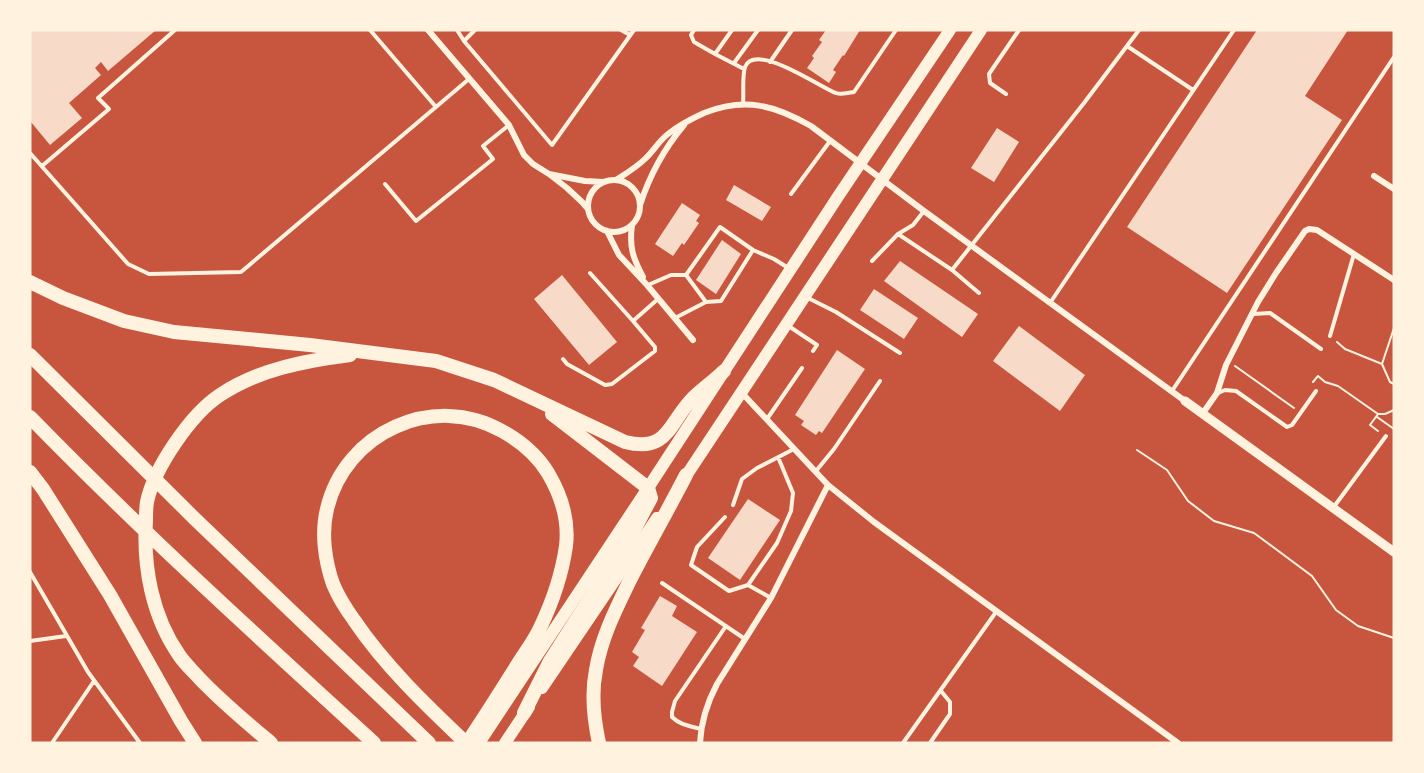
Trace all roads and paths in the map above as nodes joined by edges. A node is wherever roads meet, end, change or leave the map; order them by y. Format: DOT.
graph roads {
  1 [pos="175,30"];
  2 [pos="370,30"];
  3 [pos="428,30"];
  4 [pos="457,30"];
  5 [pos="475,30"];
  6 [pos="621,30"];
  7 [pos="634,30"];
  8 [pos="694,30"];
  9 [pos="732,30"];
  10 [pos="758,30"];
  11 [pos="792,30"];
  12 [pos="897,30"];
  13 [pos="949,30"];
  14 [pos="981,30"];
  15 [pos="1019,30"];
  16 [pos="1139,30"];
  17 [pos="1234,30"];
  18 [pos="630,35"];
  19 [pos="464,40"];
  20 [pos="1127,46"];
  21 [pos="715,54"];
  22 [pos="1394,57"];
  23 [pos="770,62"];
  24 [pos="734,63"];
  25 [pos="744,69"];
  26 [pos="469,79"];
  27 [pos="1193,90"];
  28 [pos="1006,94"];
  29 [pos="743,104"];
  30 [pos="436,107"];
  31 [pos="688,120"];
  32 [pos="509,125"];
  33 [pos="831,140"];
  34 [pos="30,153"];
  35 [pos="860,163"];
  36 [pos="41,166"];
  37 [pos="549,174"];
  38 [pos="1374,176"];
  39 [pos="882,179"];
  40 [pos="616,180"];
  41 [pos="604,182"];
  42 [pos="385,184"];
  43 [pos="1394,189"];
  44 [pos="790,194"];
  45 [pos="640,207"];
  46 [pos="588,209"];
  47 [pos="924,211"];
  48 [pos="632,225"];
  49 [pos="607,231"];
  50 [pos="898,234"];
  51 [pos="971,244"];
  52 [pos="753,250"];
  53 [pos="1354,254"];
  54 [pos="872,261"];
  55 [pos="790,269"];
  56 [pos="952,270"];
  57 [pos="590,273"];
  58 [pos="686,275"];
  59 [pos="1394,280"];
  60 [pos="30,282"];
  61 [pos="647,285"];
  62 [pos="979,293"];
  63 [pos="805,296"];
  64 [pos="659,299"];
  65 [pos="706,302"];
  66 [pos="1050,303"];
  67 [pos="1252,314"];
  68 [pos="675,318"];
  69 [pos="633,321"];
  70 [pos="787,324"];
  71 [pos="1394,328"];
  72 [pos="1330,336"];
  73 [pos="693,340"];
  74 [pos="1321,350"];
  75 [pos="813,351"];
  76 [pos="370,353"];
  77 [pos="900,353"];
  78 [pos="30,355"];
  79 [pos="563,359"];
  80 [pos="1382,364"];
  81 [pos="802,368"];
  82 [pos="724,371"];
  83 [pos="879,381"];
  84 [pos="1394,384"];
  85 [pos="1172,391"];
  86 [pos="1316,391"];
  87 [pos="741,393"];
  88 [pos="1217,393"];
  89 [pos="531,398"];
  90 [pos="1185,401"];
  91 [pos="1203,414"];
  92 [pos="30,417"];
  93 [pos="767,419"];
  94 [pos="1394,429"];
  95 [pos="1386,436"];
  96 [pos="794,448"];
  97 [pos="1137,450"];
  98 [pos="778,457"];
  99 [pos="816,471"];
  100 [pos="30,472"];
  101 [pos="687,475"];
  102 [pos="828,485"];
  103 [pos="648,488"];
  104 [pos="733,505"];
  105 [pos="1333,508"];
  106 [pos="725,517"];
  107 [pos="1394,552"];
  108 [pos="30,572"];
  109 [pos="662,583"];
  110 [pos="748,585"];
  111 [pos="771,598"];
  112 [pos="996,612"];
  113 [pos="726,626"];
  114 [pos="66,636"];
  115 [pos="1394,638"];
  116 [pos="745,639"];
  117 [pos="30,641"];
  118 [pos="94,681"];
  119 [pos="941,691"];
  120 [pos="525,713"];
  121 [pos="701,729"];
  122 [pos="52,743"];
  123 [pos="140,743"];
  124 [pos="195,743"];
  125 [pos="271,743"];
  126 [pos="374,743"];
  127 [pos="429,743"];
  128 [pos="467,743"];
  129 [pos="479,743"];
  130 [pos="505,743"];
  131 [pos="599,743"];
  132 [pos="700,743"];
  133 [pos="903,743"];
  134 [pos="930,743"];
  135 [pos="1178,743"];
  1 -- 36 [label="lane"];
  2 -- 30 [label="lane"];
  3 -- 26 [label="street"];
  4 -- 19 [label="lane"];
  5 -- 19 [label="lane"];
  6 -- 18 [label="lane"];
  7 -- 18 [label="lane"];
  8 -- 21 [label="lane"];
  9 -- 21 [label="lane"];
  10 -- 24 [label="lane"];
  11 -- 23 [label="lane"];
  12 -- 23 [label="lane"];
  13 -- 35 [label="main road"];
  14 -- 39 [label="main road"];
  15 -- 28 [label="lane"];
  16 -- 20 [label="lane"];
  17 -- 27 [label="lane"];
  18 -- 19 [label="lane"];
  20 -- 27 [label="lane"];
  20 -- 51 [label="lane"];
  21 -- 24 [label="lane"];
  22 -- 85 [label="lane"];
  23 -- 25 [label="lane"];
  24 -- 25 [label="lane"];
  25 -- 29 [label="lane"];
  26 -- 30 [label="lane"];
  26 -- 32 [label="street"];
  27 -- 66 [label="lane"];
  29 -- 31 [label="street"];
  29 -- 33 [label="street"];
  30 -- 36 [label="lane"];
  31 -- 40 [label="street"];
  31 -- 45 [label="street"];
  32 -- 37 [label="street"];
  32 -- 42 [label="lane"];
  33 -- 35 [label="street"];
  33 -- 44 [label="lane"];
  34 -- 36 [label="lane"];
  35 -- 39 [label="street"];
  35 -- 55 [label="main road"];
  37 -- 41 [label="street"];
  37 -- 46 [label="street"];
  38 -- 43 [label="street"];
  39 -- 47 [label="street"];
  39 -- 63 [label="main road"];
  40 -- 41 [label="street"];
  40 -- 45 [label="street"];
  41 -- 46 [label="street"];
  45 -- 48 [label="street"];
  46 -- 49 [label="street"];
  47 -- 50 [label="lane"];
  47 -- 51 [label="street"];
  48 -- 49 [label="street"];
  48 -- 61 [label="street"];
  49 -- 61 [label="street"];
  50 -- 54 [label="lane"];
  50 -- 56 [label="lane"];
  51 -- 56 [label="lane"];
  51 -- 66 [label="street"];
  52 -- 55 [label="lane"];
  52 -- 58 [label="lane"];
  52 -- 65 [label="lane"];
  53 -- 59 [label="street"];
  53 -- 67 [label="street"];
  53 -- 72 [label="lane"];
  55 -- 82 [label="main road"];
  56 -- 62 [label="lane"];
  57 -- 69 [label="lane"];
  58 -- 61 [label="lane"];
  58 -- 65 [label="lane"];
  60 -- 76 [label="highway"];
  61 -- 64 [label="street"];
  63 -- 70 [label="main road"];
  63 -- 77 [label="lane"];
  64 -- 68 [label="street"];
  64 -- 69 [label="lane"];
  65 -- 68 [label="lane"];
  66 -- 85 [label="street"];
  67 -- 74 [label="lane"];
  67 -- 88 [label="street"];
  68 -- 73 [label="street"];
  69 -- 79 [label="lane"];
  70 -- 75 [label="lane"];
  70 -- 87 [label="main road"];
  71 -- 80 [label="path"];
  72 -- 80 [label="path"];
  76 -- 89 [label="highway"];
  76 -- 125 [label="highway"];
  78 -- 127 [label="highway"];
  80 -- 84 [label="path"];
  81 -- 93 [label="lane"];
  82 -- 89 [label="highway"];
  82 -- 103 [label="main road"];
  83 -- 99 [label="lane"];
  85 -- 90 [label="street"];
  86 -- 88 [label="lane"];
  87 -- 93 [label="street"];
  87 -- 101 [label="main road"];
  88 -- 91 [label="street"];
  89 -- 103 [label="highway"];
  90 -- 91 [label="street"];
  91 -- 105 [label="street"];
  92 -- 126 [label="highway"];
  93 -- 96 [label="street"];
  94 -- 95 [label="path"];
  95 -- 105 [label="lane"];
  96 -- 98 [label="lane"];
  96 -- 99 [label="street"];
  97 -- 115 [label="path"];
  98 -- 104 [label="lane"];
  98 -- 110 [label="lane"];
  99 -- 102 [label="street"];
  100 -- 124 [label="highway"];
  101 -- 120 [label="main road"];
  101 -- 131 [label="highway"];
  102 -- 111 [label="street"];
  102 -- 112 [label="street"];
  103 -- 120 [label="highway"];
  103 -- 129 [label="main road"];
  105 -- 107 [label="street"];
  106 -- 110 [label="lane"];
  108 -- 114 [label="lane"];
  109 -- 113 [label="lane"];
  110 -- 111 [label="lane"];
  111 -- 116 [label="street"];
  112 -- 119 [label="lane"];
  112 -- 135 [label="street"];
  113 -- 116 [label="lane"];
  113 -- 121 [label="lane"];
  114 -- 117 [label="lane"];
  114 -- 118 [label="lane"];
  116 -- 121 [label="street"];
  118 -- 122 [label="lane"];
  118 -- 123 [label="lane"];
  119 -- 133 [label="lane"];
  119 -- 134 [label="lane"];
  120 -- 130 [label="main road"];
  121 -- 132 [label="street"];
  128 -- 128 [label="highway"];
}
